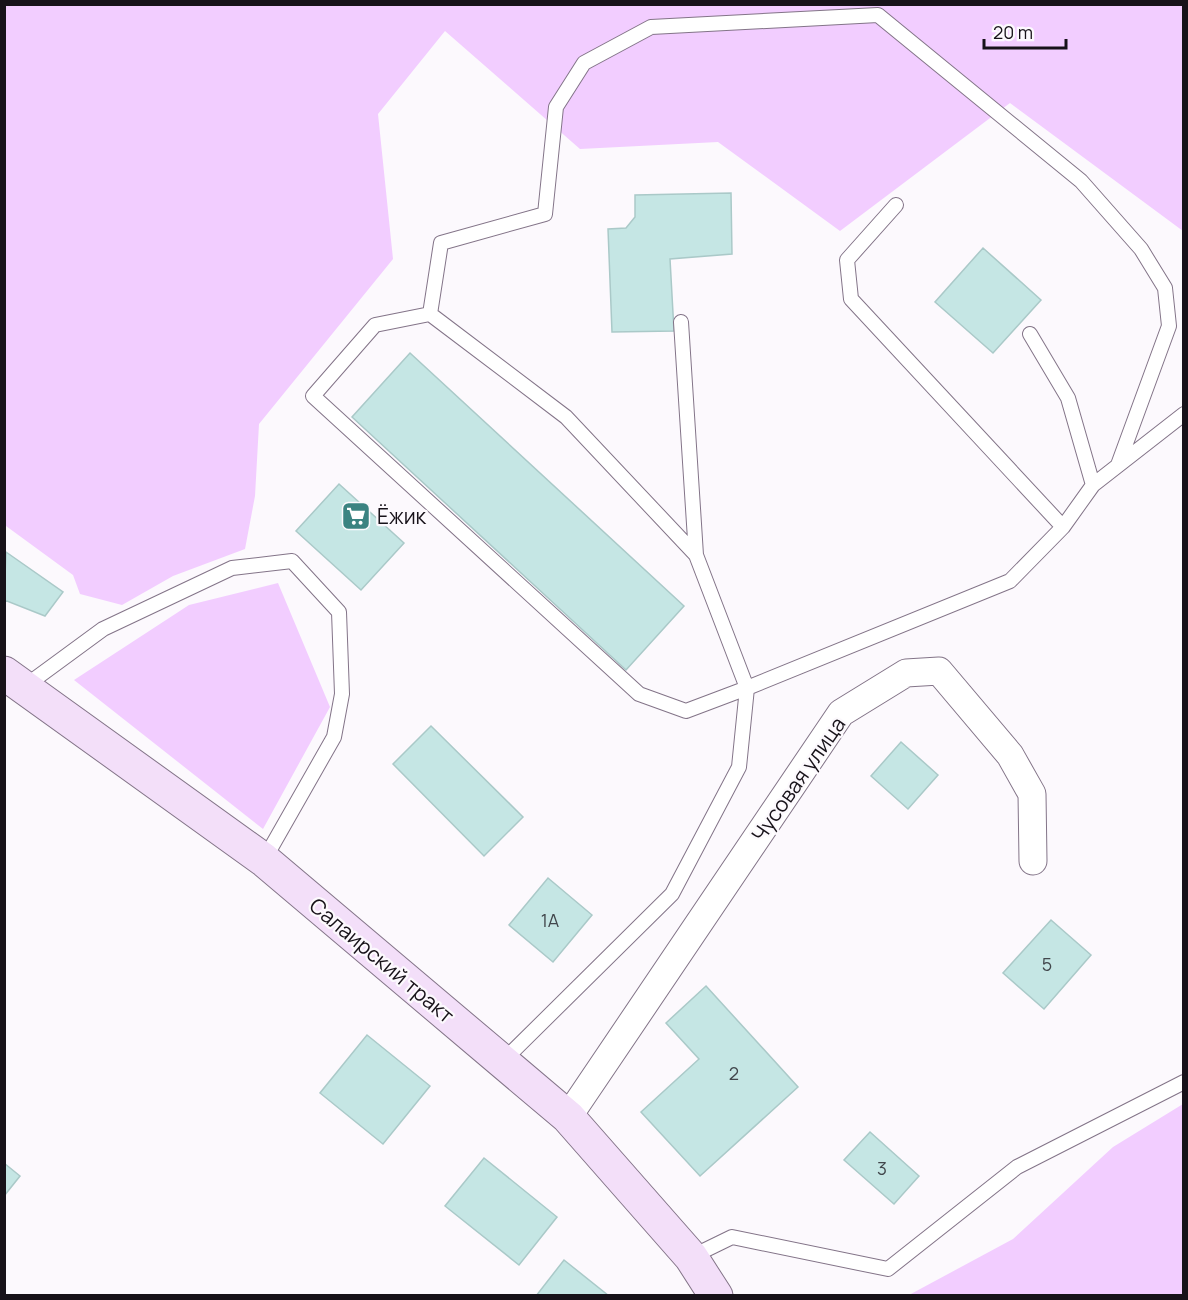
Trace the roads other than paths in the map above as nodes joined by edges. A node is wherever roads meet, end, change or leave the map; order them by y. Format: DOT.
graph roads {
  1 [pos="896,205"];
  2 [pos="430,314"];
  3 [pos="681,322"];
  4 [pos="1030,334"];
  5 [pos="1184,414"];
  6 [pos="1118,465"];
  7 [pos="1093,485"];
  8 [pos="1063,527"];
  9 [pos="696,555"];
  10 [pos="14,680"];
  11 [pos="747,688"];
  12 [pos="264,860"];
  13 [pos="1033,861"];
  14 [pos="502,1062"];
  15 [pos="1184,1082"];
  16 [pos="568,1117"];
  17 [pos="691,1257"];
  18 [pos="716,1296"];
  1 -- 8 [label="lane"];
  2 -- 6 [label="lane"];
  2 -- 9 [label="lane"];
  2 -- 11 [label="lane"];
  3 -- 9 [label="lane"];
  4 -- 7 [label="lane"];
  5 -- 6 [label="lane"];
  6 -- 7 [label="lane"];
  7 -- 8 [label="lane"];
  8 -- 11 [label="lane"];
  9 -- 11 [label="lane"];
  10 -- 12 [label="street, Салаирский тракт"];
  10 -- 12 [label="lane"];
  11 -- 14 [label="lane"];
  12 -- 14 [label="street, Салаирский тракт"];
  13 -- 16 [label="street, Чусовая улица"];
  14 -- 16 [label="street, Салаирский тракт"];
  15 -- 17 [label="lane"];
  16 -- 17 [label="street, Салаирский тракт"];
  17 -- 18 [label="street, Салаирский тракт"];
}
